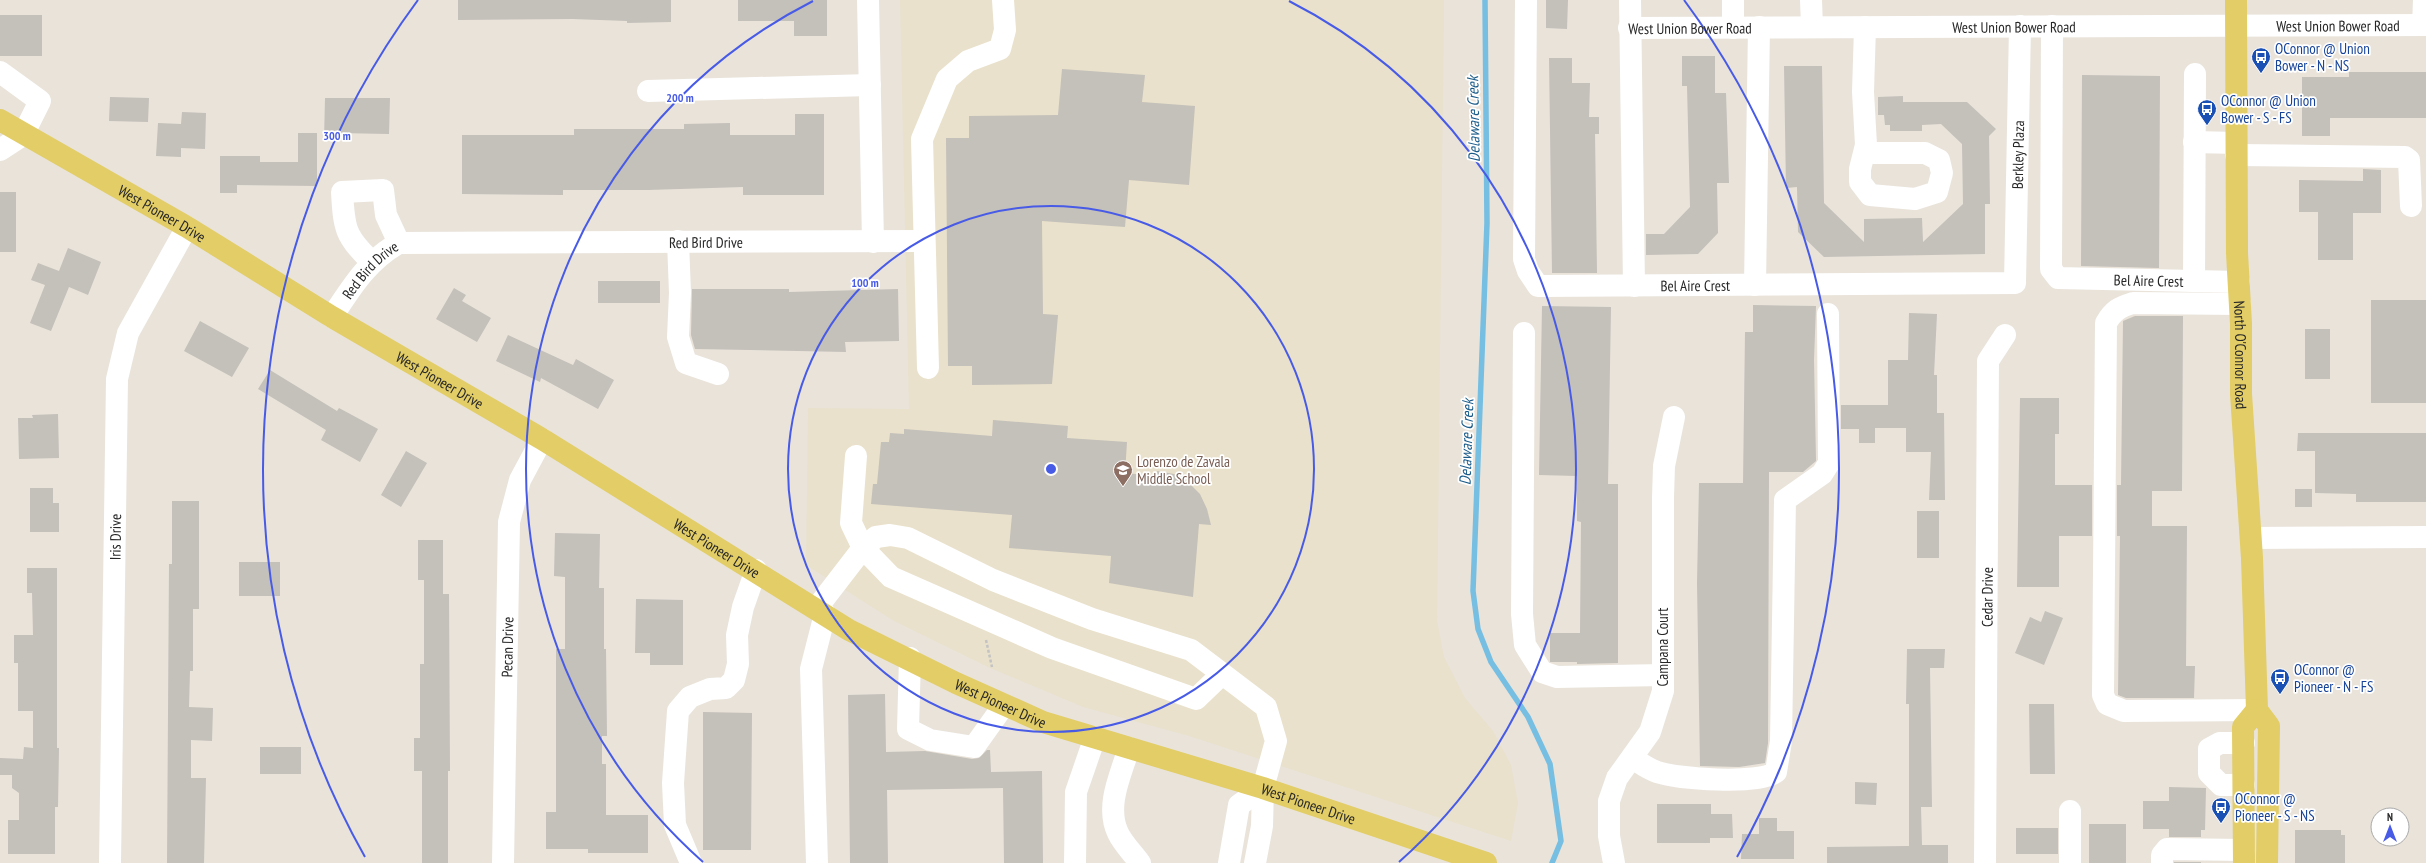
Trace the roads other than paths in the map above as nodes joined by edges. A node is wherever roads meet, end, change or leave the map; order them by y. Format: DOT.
graph roads {
  1 [pos="868,0"];
  2 [pos="1003,0"];
  3 [pos="1526,0"];
  4 [pos="1630,0"];
  5 [pos="1733,0"];
  6 [pos="1811,0"];
  7 [pos="2236,0"];
  8 [pos="2424,0"];
  9 [pos="2424,25"];
  10 [pos="2020,26"];
  11 [pos="2052,26"];
  12 [pos="2236,26"];
  13 [pos="1759,27"];
  14 [pos="1812,27"];
  15 [pos="1865,27"];
  16 [pos="1630,28"];
  17 [pos="1733,28"];
  18 [pos="0,72"];
  19 [pos="2195,74"];
  20 [pos="870,85"];
  21 [pos="648,91"];
  22 [pos="0,120"];
  23 [pos="23,135"];
  24 [pos="2194,142"];
  25 [pos="2236,149"];
  26 [pos="0,150"];
  27 [pos="1864,153"];
  28 [pos="2411,206"];
  29 [pos="187,228"];
  30 [pos="678,241"];
  31 [pos="924,241"];
  32 [pos="873,242"];
  33 [pos="398,243"];
  34 [pos="372,262"];
  35 [pos="2194,281"];
  36 [pos="2239,282"];
  37 [pos="2015,283"];
  38 [pos="1755,285"];
  39 [pos="1634,286"];
  40 [pos="2240,304"];
  41 [pos="1828,314"];
  42 [pos="332,317"];
  43 [pos="1524,333"];
  44 [pos="2005,335"];
  45 [pos="928,368"];
  46 [pos="718,374"];
  47 [pos="1674,417"];
  48 [pos="542,439"];
  49 [pos="856,456"];
  50 [pos="2426,537"];
  51 [pos="2251,538"];
  52 [pos="862,548"];
  53 [pos="756,570"];
  54 [pos="820,612"];
  55 [pos="910,658"];
  56 [pos="1222,674"];
  57 [pos="1663,675"];
  58 [pos="1004,705"];
  59 [pos="2257,710"];
  60 [pos="1095,737"];
  61 [pos="2244,743"];
  62 [pos="1129,748"];
  63 [pos="1632,758"];
  64 [pos="2244,785"];
  65 [pos="1263,788"];
  66 [pos="2070,811"];
  67 [pos="2244,856"];
  68 [pos="110,863"];
  69 [pos="503,863"];
  70 [pos="691,863"];
  71 [pos="817,863"];
  72 [pos="1075,863"];
  73 [pos="1140,863"];
  74 [pos="1229,863"];
  75 [pos="1255,863"];
  76 [pos="1486,863"];
  77 [pos="1614,863"];
  78 [pos="1985,863"];
  79 [pos="2070,863"];
  80 [pos="2162,863"];
  81 [pos="2267,863"];
  1 -- 20 [label="street"];
  2 -- 31 [label="street"];
  3 -- 39 [label="street, Bel Aire Crest"];
  4 -- 16 [label="street, West Union Bower Road"];
  5 -- 17 [label="street"];
  6 -- 14 [label="street"];
  7 -- 12 [label="main road, North O'Connor Road"];
  8 -- 9 [label="street"];
  9 -- 12 [label="street, West Union Bower Road"];
  10 -- 11 [label="street, West Union Bower Road"];
  10 -- 15 [label="street, West Union Bower Road"];
  10 -- 37 [label="street, Berkley Plaza"];
  11 -- 12 [label="street, West Union Bower Road"];
  11 -- 35 [label="street, Bel Aire Crest"];
  12 -- 25 [label="main road, North O'Connor Road"];
  13 -- 14 [label="street, West Union Bower Road"];
  13 -- 17 [label="street, West Union Bower Road"];
  13 -- 38 [label="street"];
  14 -- 15 [label="street, West Union Bower Road"];
  15 -- 27 [label="street"];
  16 -- 17 [label="street, West Union Bower Road"];
  16 -- 39 [label="street"];
  18 -- 23 [label="street"];
  19 -- 24 [label="street"];
  20 -- 21 [label="street"];
  20 -- 32 [label="street"];
  22 -- 23 [label="main road, West Pioneer Drive"];
  23 -- 26 [label="street"];
  23 -- 29 [label="main road, West Pioneer Drive"];
  24 -- 25 [label="street"];
  24 -- 35 [label="street"];
  25 -- 28 [label="street"];
  25 -- 36 [label="main road, North O'Connor Road"];
  29 -- 42 [label="main road, West Pioneer Drive"];
  29 -- 68 [label="street, Iris Drive"];
  30 -- 32 [label="street, Red Bird Drive"];
  30 -- 33 [label="street, Red Bird Drive"];
  30 -- 46 [label="street"];
  31 -- 32 [label="street, Red Bird Drive"];
  31 -- 45 [label="street"];
  33 -- 34 [label="street, Red Bird Drive"];
  33 -- 34 [label="street"];
  34 -- 42 [label="street, Red Bird Drive"];
  35 -- 36 [label="street, Bel Aire Crest"];
  36 -- 40 [label="main road, North O'Connor Road"];
  37 -- 38 [label="street, Bel Aire Crest"];
  38 -- 39 [label="street, Bel Aire Crest"];
  40 -- 51 [label="main road, North O'Connor Road"];
  40 -- 59 [label="street"];
  41 -- 63 [label="street"];
  42 -- 48 [label="main road, West Pioneer Drive"];
  43 -- 57 [label="street"];
  44 -- 78 [label="street, Cedar Drive"];
  47 -- 57 [label="street, Campana Court"];
  48 -- 53 [label="main road, West Pioneer Drive"];
  48 -- 69 [label="street, Pecan Drive"];
  49 -- 52 [label="street"];
  50 -- 51 [label="street"];
  51 -- 59 [label="main road, North O'Connor Road"];
  52 -- 54 [label="street"];
  52 -- 56 [label="street"];
  52 -- 56 [label="street"];
  53 -- 54 [label="main road, West Pioneer Drive"];
  53 -- 70 [label="street"];
  54 -- 55 [label="main road, West Pioneer Drive"];
  54 -- 71 [label="street"];
  55 -- 58 [label="main road, West Pioneer Drive"];
  55 -- 58 [label="street"];
  56 -- 65 [label="street"];
  57 -- 63 [label="street, Campana Court"];
  58 -- 60 [label="main road, West Pioneer Drive"];
  59 -- 61 [label="main road"];
  59 -- 81 [label="main road"];
  60 -- 62 [label="main road, West Pioneer Drive"];
  60 -- 72 [label="street"];
  61 -- 64 [label="main road"];
  61 -- 64 [label="street"];
  62 -- 65 [label="main road, West Pioneer Drive"];
  62 -- 73 [label="street"];
  63 -- 77 [label="street, Campana Court"];
  64 -- 67 [label="main road"];
  65 -- 74 [label="street"];
  65 -- 75 [label="street"];
  65 -- 76 [label="main road, West Pioneer Drive"];
  66 -- 79 [label="street"];
  67 -- 80 [label="street"];
}
